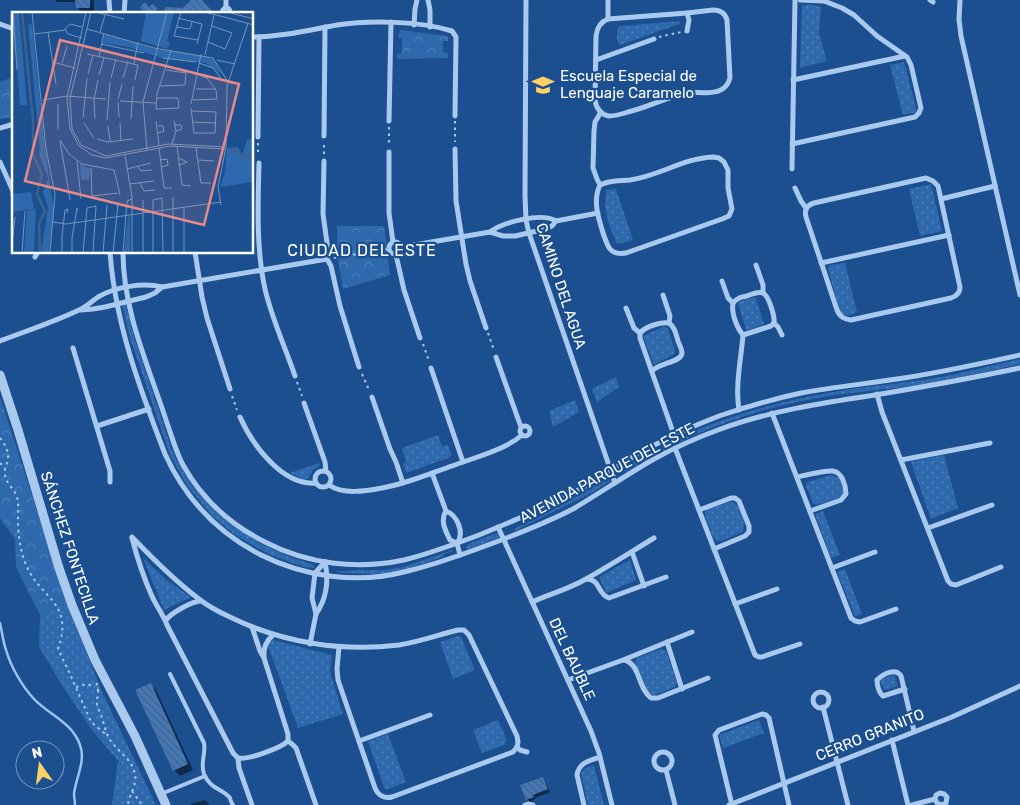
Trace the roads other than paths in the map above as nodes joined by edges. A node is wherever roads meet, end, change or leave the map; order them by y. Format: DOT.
graph roads {
  1 [pos="226,0"];
  2 [pos="417,0"];
  3 [pos="428,0"];
  4 [pos="526,0"];
  5 [pos="608,0"];
  6 [pos="795,0"];
  7 [pos="800,0"];
  8 [pos="960,0"];
  9 [pos="226,7"];
  10 [pos="222,12"];
  11 [pos="230,12"];
  12 [pos="687,13"];
  13 [pos="608,20"];
  14 [pos="390,22"];
  15 [pos="0,24"];
  16 [pos="414,25"];
  17 [pos="325,27"];
  18 [pos="430,27"];
  19 [pos="12,28"];
  20 [pos="687,31"];
  21 [pos="256,38"];
  22 [pos="654,38"];
  23 [pos="905,56"];
  24 [pos="596,60"];
  25 [pos="793,80"];
  26 [pos="601,112"];
  27 [pos="454,116"];
  28 [pos="389,121"];
  29 [pos="324,136"];
  30 [pos="258,137"];
  31 [pos="792,144"];
  32 [pos="455,149"];
  33 [pos="390,152"];
  34 [pos="324,161"];
  35 [pos="0,162"];
  36 [pos="258,163"];
  37 [pos="792,170"];
  38 [pos="600,185"];
  39 [pos="995,186"];
  40 [pos="795,188"];
  41 [pos="12,189"];
  42 [pos="941,199"];
  43 [pos="806,208"];
  44 [pos="598,213"];
  45 [pos="526,220"];
  46 [pos="556,221"];
  47 [pos="490,232"];
  48 [pos="529,233"];
  49 [pos="949,235"];
  50 [pos="462,237"];
  51 [pos="393,242"];
  52 [pos="402,247"];
  53 [pos="110,254"];
  54 [pos="123,254"];
  55 [pos="195,254"];
  56 [pos="396,255"];
  57 [pos="327,259"];
  58 [pos="821,263"];
  59 [pos="756,265"];
  60 [pos="262,270"];
  61 [pos="199,281"];
  62 [pos="722,281"];
  63 [pos="162,287"];
  64 [pos="126,288"];
  65 [pos="114,291"];
  66 [pos="763,293"];
  67 [pos="662,295"];
  68 [pos="1020,295"];
  69 [pos="128,301"];
  70 [pos="733,303"];
  71 [pos="116,304"];
  72 [pos="626,308"];
  73 [pos="82,310"];
  74 [pos="670,323"];
  75 [pos="774,323"];
  76 [pos="486,328"];
  77 [pos="640,332"];
  78 [pos="743,335"];
  79 [pos="782,336"];
  80 [pos="420,338"];
  81 [pos="0,341"];
  82 [pos="73,348"];
  83 [pos="1020,355"];
  84 [pos="496,357"];
  85 [pos="359,367"];
  86 [pos="431,368"];
  87 [pos="1020,368"];
  88 [pos="652,371"];
  89 [pos="0,375"];
  90 [pos="295,376"];
  91 [pos="230,389"];
  92 [pos="877,394"];
  93 [pos="372,397"];
  94 [pos="304,404"];
  95 [pos="148,409"];
  96 [pos="739,410"];
  97 [pos="772,413"];
  98 [pos="240,417"];
  99 [pos="96,426"];
  100 [pos="521,427"];
  101 [pos="522,435"];
  102 [pos="674,435"];
  103 [pos="990,443"];
  104 [pos="675,448"];
  105 [pos="901,460"];
  106 [pos="462,462"];
  107 [pos="611,470"];
  108 [pos="326,471"];
  109 [pos="432,473"];
  110 [pos="797,477"];
  111 [pos="110,482"];
  112 [pos="316,483"];
  113 [pos="403,483"];
  114 [pos="615,483"];
  115 [pos="329,485"];
  116 [pos="992,504"];
  117 [pos="699,510"];
  118 [pos="446,511"];
  119 [pos="810,511"];
  120 [pos="498,528"];
  121 [pos="928,528"];
  122 [pos="654,538"];
  123 [pos="503,540"];
  124 [pos="456,543"];
  125 [pos="714,549"];
  126 [pos="632,552"];
  127 [pos="875,552"];
  128 [pos="460,555"];
  129 [pos="325,562"];
  130 [pos="1001,567"];
  131 [pos="832,568"];
  132 [pos="315,574"];
  133 [pos="328,576"];
  134 [pos="666,577"];
  135 [pos="587,579"];
  136 [pos="644,586"];
  137 [pos="777,589"];
  138 [pos="200,601"];
  139 [pos="532,602"];
  140 [pos="735,604"];
  141 [pos="896,609"];
  142 [pos="316,614"];
  143 [pos="166,620"];
  144 [pos="252,627"];
  145 [pos="692,632"];
  146 [pos="273,635"];
  147 [pos="667,642"];
  148 [pos="310,644"];
  149 [pos="800,644"];
  150 [pos="339,647"];
  151 [pos="264,658"];
  152 [pos="623,660"];
  153 [pos="170,674"];
  154 [pos="708,678"];
  155 [pos="568,680"];
  156 [pos="1020,686"];
  157 [pos="682,689"];
  158 [pos="905,689"];
  159 [pos="823,707"];
  160 [pos="430,715"];
  161 [pos="914,731"];
  162 [pos="892,740"];
  163 [pos="288,741"];
  164 [pos="359,741"];
  165 [pos="517,748"];
  166 [pos="527,752"];
  167 [pos="238,758"];
  168 [pos="600,758"];
  169 [pos="837,762"];
  170 [pos="666,770"];
  171 [pos="205,776"];
  172 [pos="784,783"];
  173 [pos="161,794"];
  174 [pos="935,800"];
  175 [pos="166,805"];
  176 [pos="233,805"];
  177 [pos="252,805"];
  178 [pos="316,805"];
  179 [pos="525,805"];
  180 [pos="533,805"];
  181 [pos="584,805"];
  182 [pos="612,805"];
  183 [pos="675,805"];
  184 [pos="731,805"];
  185 [pos="789,805"];
  186 [pos="848,805"];
  187 [pos="908,805"];
  188 [pos="912,805"];
  1 -- 9 [label="street"];
  2 -- 16 [label="street"];
  3 -- 18 [label="street"];
  4 -- 45 [label="street, CAMINO DEL AGUA"];
  5 -- 13 [label="street"];
  6 -- 25 [label="street"];
  7 -- 23 [label="street"];
  8 -- 39 [label="street"];
  9 -- 10 [label="street"];
  9 -- 11 [label="street"];
  12 -- 13 [label="street"];
  12 -- 20 [label="street"];
  12 -- 26 [label="street"];
  13 -- 24 [label="street"];
  14 -- 16 [label="street"];
  14 -- 17 [label="street"];
  14 -- 28 [label="street"];
  15 -- 19 [label="street"];
  16 -- 18 [label="street"];
  17 -- 21 [label="street"];
  17 -- 29 [label="street"];
  18 -- 27 [label="street"];
  21 -- 30 [label="street"];
  22 -- 24 [label="street"];
  23 -- 25 [label="street"];
  23 -- 31 [label="street"];
  24 -- 26 [label="street"];
  25 -- 31 [label="street"];
  26 -- 38 [label="street"];
  31 -- 37 [label="street"];
  32 -- 50 [label="street"];
  33 -- 51 [label="street"];
  34 -- 57 [label="street"];
  35 -- 41 [label="street"];
  36 -- 60 [label="street"];
  38 -- 44 [label="street"];
  38 -- 44 [label="street"];
  39 -- 42 [label="street"];
  39 -- 68 [label="street"];
  40 -- 43 [label="street"];
  42 -- 43 [label="street"];
  42 -- 49 [label="street"];
  43 -- 58 [label="street"];
  44 -- 46 [label="street"];
  45 -- 46 [label="street"];
  45 -- 47 [label="street"];
  45 -- 48 [label="street, CAMINO DEL AGUA"];
  46 -- 48 [label="street"];
  47 -- 48 [label="street"];
  47 -- 50 [label="street"];
  48 -- 107 [label="street, CAMINO DEL AGUA"];
  49 -- 58 [label="street"];
  49 -- 58 [label="street"];
  50 -- 52 [label="street"];
  50 -- 76 [label="street"];
  51 -- 52 [label="street"];
  51 -- 56 [label="street"];
  52 -- 56 [label="street"];
  53 -- 65 [label="street, AVENIDA PARQUE DEL ESTE"];
  54 -- 64 [label="street, AVENIDA PARQUE DEL ESTE"];
  55 -- 61 [label="street"];
  56 -- 80 [label="street"];
  57 -- 60 [label="street"];
  57 -- 85 [label="street"];
  59 -- 66 [label="street"];
  60 -- 61 [label="street"];
  60 -- 90 [label="street"];
  61 -- 63 [label="street"];
  61 -- 91 [label="street"];
  62 -- 70 [label="street"];
  63 -- 64 [label="street"];
  63 -- 69 [label="street"];
  64 -- 65 [label="street"];
  64 -- 69 [label="street, AVENIDA PARQUE DEL ESTE"];
  65 -- 71 [label="street, AVENIDA PARQUE DEL ESTE"];
  65 -- 73 [label="street"];
  66 -- 70 [label="street"];
  66 -- 75 [label="street"];
  67 -- 74 [label="street"];
  69 -- 71 [label="street"];
  69 -- 129 [label="street, AVENIDA PARQUE DEL ESTE"];
  70 -- 78 [label="street"];
  71 -- 73 [label="street"];
  71 -- 95 [label="street, AVENIDA PARQUE DEL ESTE"];
  72 -- 77 [label="street"];
  73 -- 81 [label="street"];
  74 -- 77 [label="street"];
  74 -- 88 [label="street"];
  75 -- 78 [label="street"];
  75 -- 79 [label="street"];
  77 -- 88 [label="street"];
  78 -- 96 [label="street"];
  82 -- 99 [label="street"];
  83 -- 96 [label="street, AVENIDA PARQUE DEL ESTE"];
  84 -- 100 [label="street"];
  86 -- 106 [label="street"];
  87 -- 92 [label="street, AVENIDA PARQUE DEL ESTE"];
  88 -- 102 [label="street"];
  89 -- 173 [label="street, SÁNCHEZ FONTECILLA"];
  92 -- 97 [label="street, AVENIDA PARQUE DEL ESTE"];
  92 -- 105 [label="street"];
  93 -- 113 [label="street"];
  94 -- 108 [label="street"];
  95 -- 99 [label="street"];
  95 -- 132 [label="street, AVENIDA PARQUE DEL ESTE"];
  96 -- 102 [label="street, AVENIDA PARQUE DEL ESTE"];
  97 -- 104 [label="street, AVENIDA PARQUE DEL ESTE"];
  97 -- 110 [label="street"];
  98 -- 112 [label="street"];
  99 -- 111 [label="street"];
  100 -- 101 [label="street"];
  100 -- 101 [label="street"];
  101 -- 106 [label="street"];
  102 -- 107 [label="street, AVENIDA PARQUE DEL ESTE"];
  103 -- 105 [label="street"];
  104 -- 114 [label="street, AVENIDA PARQUE DEL ESTE"];
  104 -- 117 [label="street"];
  105 -- 121 [label="street"];
  106 -- 109 [label="street"];
  107 -- 114 [label="street, CAMINO DEL AGUA"];
  107 -- 120 [label="street, AVENIDA PARQUE DEL ESTE"];
  108 -- 112 [label="street"];
  108 -- 115 [label="street"];
  109 -- 113 [label="street"];
  109 -- 118 [label="street"];
  110 -- 119 [label="street"];
  110 -- 119 [label="street"];
  112 -- 115 [label="street"];
  113 -- 115 [label="street"];
  114 -- 123 [label="street, AVENIDA PARQUE DEL ESTE"];
  116 -- 121 [label="street"];
  117 -- 125 [label="street"];
  117 -- 125 [label="street"];
  118 -- 124 [label="street"];
  118 -- 124 [label="street"];
  119 -- 131 [label="street"];
  120 -- 123 [label="street, DEL BAUBLE"];
  120 -- 124 [label="street, AVENIDA PARQUE DEL ESTE"];
  121 -- 130 [label="street"];
  122 -- 126 [label="street"];
  123 -- 128 [label="street, AVENIDA PARQUE DEL ESTE"];
  123 -- 139 [label="street, DEL BAUBLE"];
  124 -- 128 [label="street"];
  124 -- 129 [label="street, AVENIDA PARQUE DEL ESTE"];
  125 -- 140 [label="street"];
  126 -- 135 [label="street"];
  126 -- 136 [label="street"];
  127 -- 131 [label="street"];
  128 -- 133 [label="street, AVENIDA PARQUE DEL ESTE"];
  129 -- 132 [label="street"];
  129 -- 133 [label="street"];
  131 -- 141 [label="street"];
  132 -- 133 [label="street, AVENIDA PARQUE DEL ESTE"];
  132 -- 142 [label="street"];
  133 -- 142 [label="street"];
  134 -- 136 [label="street"];
  135 -- 136 [label="street"];
  135 -- 139 [label="street"];
  137 -- 140 [label="street"];
  138 -- 143 [label="street"];
  138 -- 143 [label="street"];
  138 -- 144 [label="street"];
  139 -- 155 [label="street, DEL BAUBLE"];
  140 -- 149 [label="street"];
  142 -- 148 [label="street"];
  143 -- 167 [label="street"];
  144 -- 146 [label="street"];
  144 -- 151 [label="street"];
  145 -- 147 [label="street"];
  146 -- 148 [label="street"];
  146 -- 151 [label="street"];
  147 -- 152 [label="street"];
  147 -- 157 [label="street"];
  148 -- 150 [label="street"];
  150 -- 164 [label="street"];
  150 -- 165 [label="street"];
  151 -- 163 [label="street"];
  152 -- 155 [label="street"];
  152 -- 157 [label="street"];
  153 -- 171 [label="lane"];
  154 -- 157 [label="street"];
  155 -- 168 [label="street, DEL BAUBLE"];
  156 -- 161 [label="street, CERRO GRANITO"];
  158 -- 158 [label="street"];
  158 -- 161 [label="street"];
  159 -- 169 [label="street"];
  160 -- 164 [label="street"];
  161 -- 162 [label="street, CERRO GRANITO"];
  162 -- 169 [label="street, CERRO GRANITO"];
  162 -- 187 [label="street"];
  163 -- 167 [label="street"];
  163 -- 178 [label="street"];
  164 -- 165 [label="street"];
  165 -- 166 [label="street"];
  167 -- 177 [label="street"];
  168 -- 181 [label="street"];
  168 -- 182 [label="street, DEL BAUBLE"];
  169 -- 172 [label="street, CERRO GRANITO"];
  169 -- 186 [label="street"];
  170 -- 183 [label="street"];
  171 -- 173 [label="lane"];
  171 -- 176 [label="lane"];
  172 -- 184 [label="street, CERRO GRANITO"];
  172 -- 184 [label="street"];
  172 -- 185 [label="street"];
  173 -- 175 [label="street, SÁNCHEZ FONTECILLA"];
  174 -- 188 [label="street"];
  179 -- 180 [label="street"];
}
